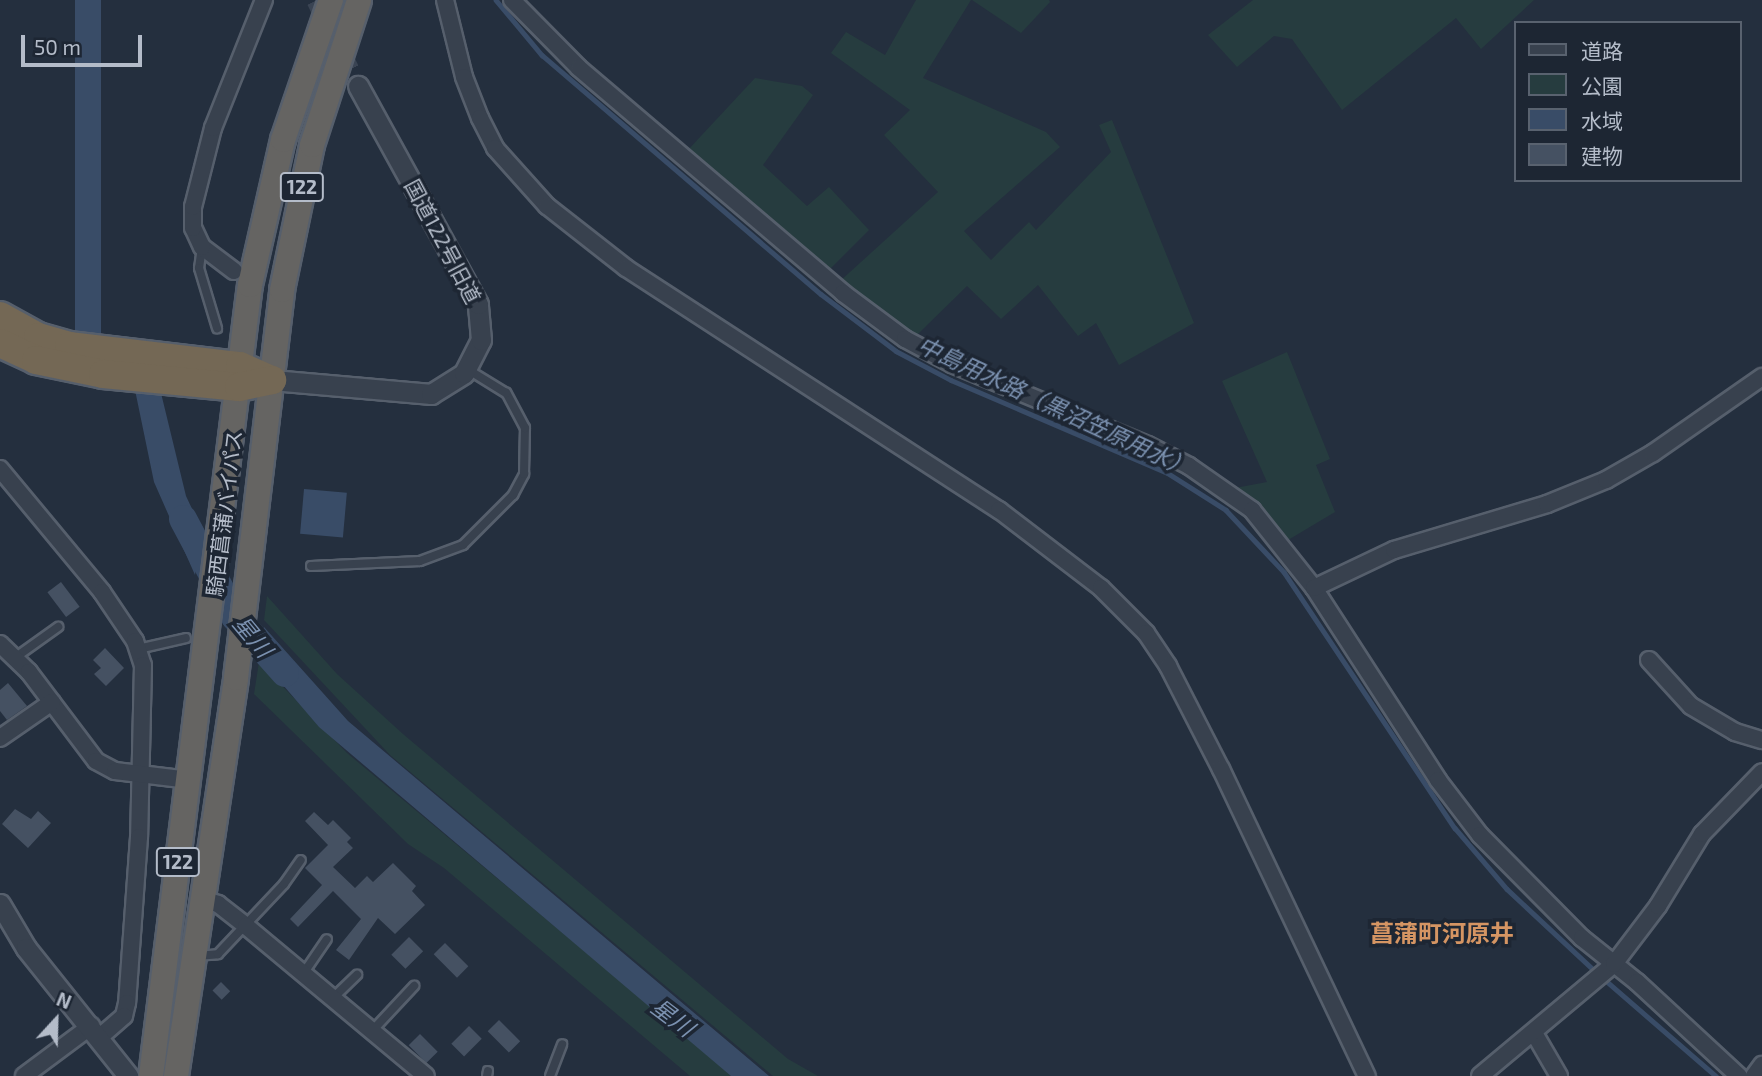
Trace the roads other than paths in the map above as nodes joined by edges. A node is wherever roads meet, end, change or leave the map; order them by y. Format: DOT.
graph roads {
  1 [pos="264,0"];
  2 [pos="331,0"];
  3 [pos="359,0"];
  4 [pos="445,0"];
  5 [pos="512,0"];
  6 [pos="358,86"];
  7 [pos="202,247"];
  8 [pos="234,271"];
  9 [pos="0,316"];
  10 [pos="217,328"];
  11 [pos="0,344"];
  12 [pos="101,362"];
  13 [pos="467,369"];
  14 [pos="240,377"];
  15 [pos="1762,377"];
  16 [pos="272,380"];
  17 [pos="0,469"];
  18 [pos="311,566"];
  19 [pos="1314,588"];
  20 [pos="58,627"];
  21 [pos="0,644"];
  22 [pos="138,649"];
  23 [pos="16,657"];
  24 [pos="213,657"];
  25 [pos="1649,660"];
  26 [pos="52,702"];
  27 [pos="0,738"];
  28 [pos="1762,740"];
  29 [pos="1762,772"];
  30 [pos="141,775"];
  31 [pos="189,780"];
  32 [pos="301,860"];
  33 [pos="201,899"];
  34 [pos="0,904"];
  35 [pos="171,920"];
  36 [pos="246,926"];
  37 [pos="327,939"];
  38 [pos="192,955"];
  39 [pos="1614,964"];
  40 [pos="302,974"];
  41 [pos="357,975"];
  42 [pos="414,986"];
  43 [pos="332,999"];
  44 [pos="372,1031"];
  45 [pos="95,1032"];
  46 [pos="1534,1033"];
  47 [pos="562,1044"];
  48 [pos="1762,1065"];
  49 [pos="24,1076"];
  50 [pos="128,1076"];
  51 [pos="151,1076"];
  52 [pos="176,1076"];
  53 [pos="426,1076"];
  54 [pos="550,1076"];
  55 [pos="1367,1076"];
  56 [pos="1480,1076"];
  57 [pos="1559,1076"];
  58 [pos="1739,1076"];
  59 [pos="1754,1076"];
  1 -- 7 [label="street"];
  2 -- 14 [label="highway, 騎西菖蒲バイパス / 122"];
  3 -- 16 [label="highway, 122"];
  4 -- 55 [label="street"];
  5 -- 19 [label="street"];
  6 -- 13 [label="street, 国道122号旧道"];
  7 -- 8 [label="street"];
  7 -- 10 [label="lane"];
  9 -- 12 [label="highway"];
  11 -- 12 [label="highway"];
  12 -- 14 [label="highway"];
  13 -- 16 [label="street"];
  13 -- 18 [label="lane"];
  14 -- 16 [label="highway"];
  14 -- 24 [label="highway, 騎西菖蒲バイパス / 122"];
  15 -- 19 [label="street"];
  16 -- 24 [label="highway, 騎西菖蒲バイパス / 122"];
  17 -- 22 [label="street"];
  19 -- 39 [label="street"];
  20 -- 23 [label="lane"];
  21 -- 23 [label="street"];
  22 -- 24 [label="lane"];
  22 -- 30 [label="street"];
  23 -- 26 [label="street"];
  24 -- 31 [label="highway, 騎西菖蒲バイパス / 122"];
  24 -- 33 [label="highway, 騎西菖蒲バイパス / 122"];
  24 -- 35 [label="highway"];
  25 -- 28 [label="street"];
  26 -- 27 [label="street"];
  26 -- 30 [label="street"];
  29 -- 39 [label="street"];
  30 -- 31 [label="street"];
  30 -- 45 [label="street"];
  31 -- 35 [label="highway, 騎西菖蒲バイパス / 122"];
  32 -- 36 [label="lane"];
  33 -- 36 [label="street"];
  33 -- 38 [label="highway, 騎西菖蒲バイパス / 122"];
  34 -- 45 [label="street"];
  35 -- 51 [label="highway, 騎西菖蒲バイパス / 122"];
  36 -- 38 [label="lane"];
  36 -- 40 [label="street"];
  37 -- 40 [label="lane"];
  38 -- 52 [label="highway, 騎西菖蒲バイパス / 122"];
  39 -- 46 [label="street"];
  39 -- 58 [label="street"];
  40 -- 43 [label="street"];
  41 -- 43 [label="lane"];
  42 -- 44 [label="lane"];
  43 -- 44 [label="street"];
  44 -- 53 [label="street"];
  45 -- 49 [label="street"];
  45 -- 50 [label="street"];
  46 -- 56 [label="street"];
  46 -- 57 [label="street"];
  47 -- 54 [label="lane"];
  48 -- 59 [label="street"];
}
